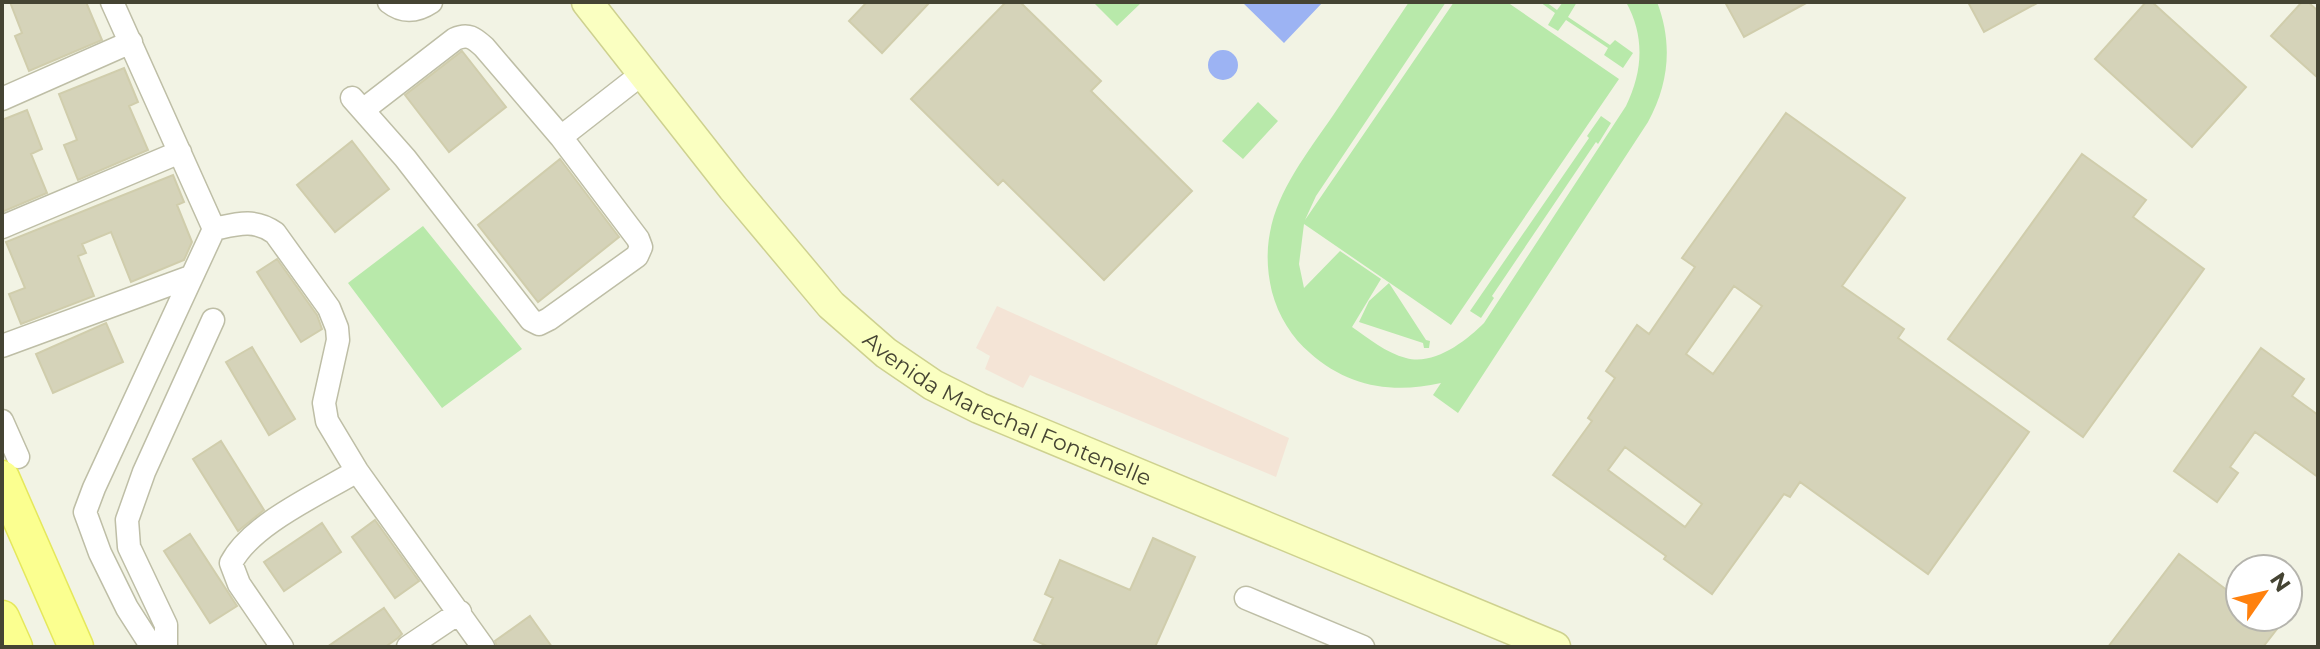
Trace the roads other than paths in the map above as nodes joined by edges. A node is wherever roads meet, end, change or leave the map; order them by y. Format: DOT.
graph roads {
  1 [pos="112,2"];
  2 [pos="389,2"];
  3 [pos="431,2"];
  4 [pos="587,2"];
  5 [pos="131,42"];
  6 [pos="643,73"];
  7 [pos="2,99"];
  8 [pos="561,137"];
  9 [pos="180,152"];
  10 [pos="2,227"];
  11 [pos="214,229"];
  12 [pos="190,277"];
  13 [pos="213,320"];
  14 [pos="2,346"];
  15 [pos="2,421"];
  16 [pos="10,468"];
  17 [pos="357,471"];
  18 [pos="1246,598"];
  19 [pos="460,612"];
  20 [pos="2,618"];
  21 [pos="15,647"];
  22 [pos="76,647"];
  23 [pos="152,647"];
  24 [pos="166,647"];
  25 [pos="282,647"];
  26 [pos="408,647"];
  27 [pos="483,647"];
  28 [pos="1363,647"];
  29 [pos="1555,647"];
  1 -- 5 [label="street"];
  2 -- 3 [label="street"];
  4 -- 6 [label="main road, Avenida Marechal Fontenelle"];
  5 -- 7 [label="street"];
  5 -- 9 [label="street"];
  6 -- 8 [label="street"];
  6 -- 29 [label="main road, Avenida Marechal Fontenelle"];
  8 -- 8 [label="street"];
  9 -- 10 [label="street"];
  9 -- 11 [label="street"];
  11 -- 12 [label="street"];
  11 -- 17 [label="street"];
  12 -- 14 [label="street"];
  12 -- 23 [label="street"];
  13 -- 24 [label="street"];
  15 -- 16 [label="street"];
  16 -- 22 [label="main road"];
  17 -- 19 [label="street"];
  17 -- 25 [label="street"];
  18 -- 28 [label="street"];
  19 -- 26 [label="street"];
  19 -- 27 [label="street"];
  20 -- 21 [label="main road"];
}
